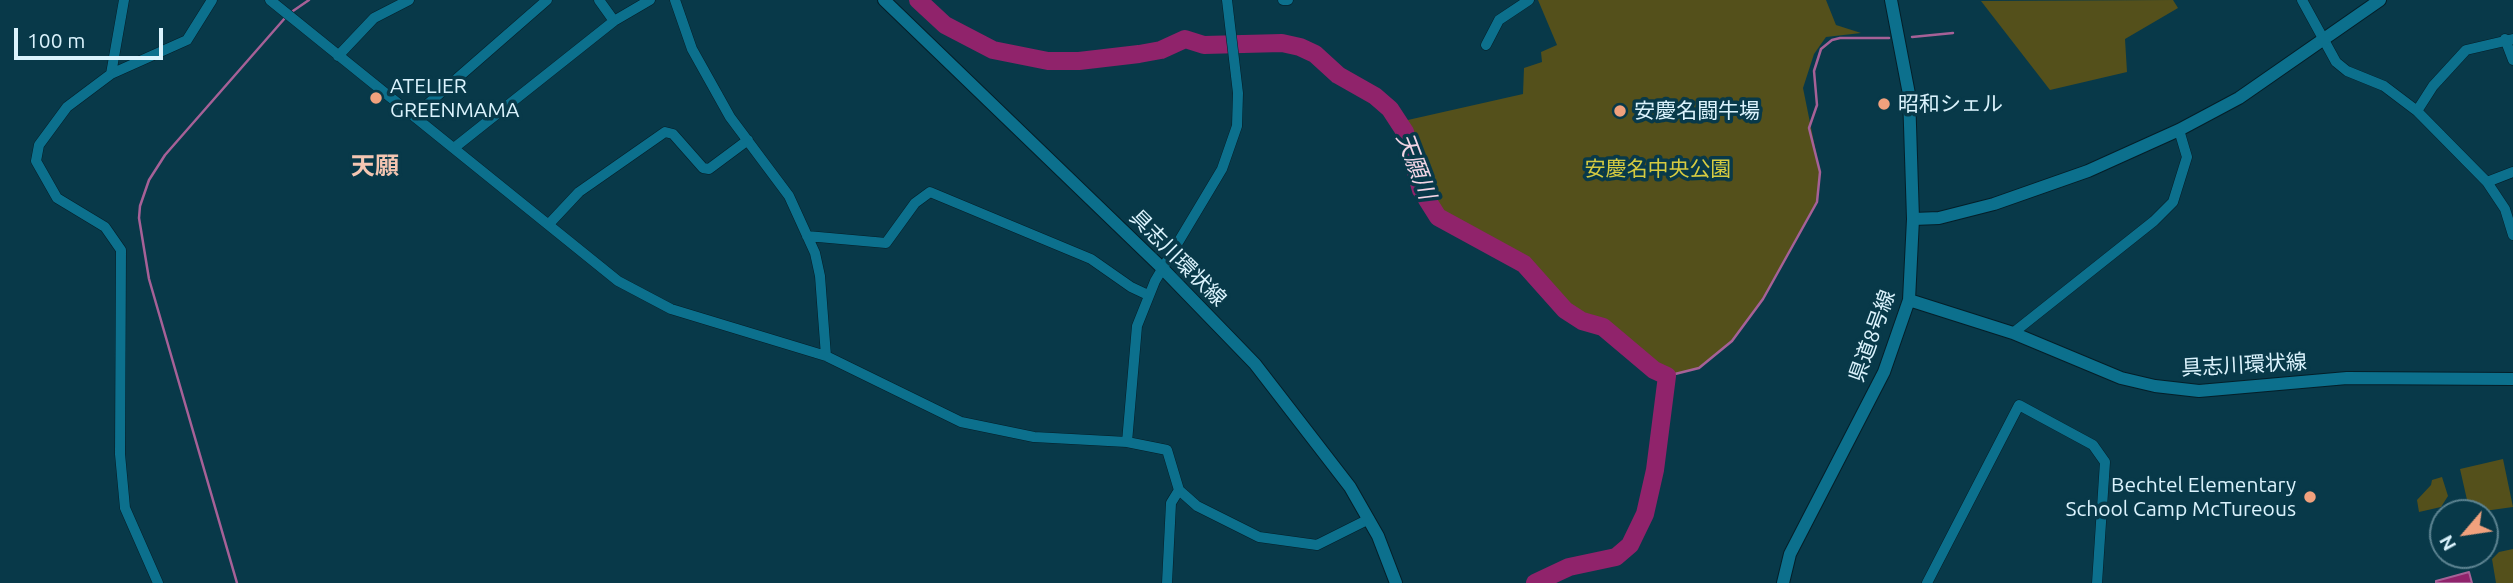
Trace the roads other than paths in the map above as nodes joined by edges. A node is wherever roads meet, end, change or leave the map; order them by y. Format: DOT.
graph roads {
  1 [pos="124,0"];
  2 [pos="212,0"];
  3 [pos="270,0"];
  4 [pos="409,0"];
  5 [pos="547,0"];
  6 [pos="599,0"];
  7 [pos="650,0"];
  8 [pos="675,0"];
  9 [pos="884,0"];
  10 [pos="1227,0"];
  11 [pos="1529,0"];
  12 [pos="1891,0"];
  13 [pos="2302,0"];
  14 [pos="2381,0"];
  15 [pos="614,21"];
  16 [pos="2509,39"];
  17 [pos="2324,41"];
  18 [pos="1486,45"];
  19 [pos="338,56"];
  20 [pos="2513,60"];
  21 [pos="111,74"];
  22 [pos="2417,110"];
  23 [pos="414,116"];
  24 [pos="2179,130"];
  25 [pos="748,139"];
  26 [pos="454,148"];
  27 [pos="2513,172"];
  28 [pos="2487,182"];
  29 [pos="1913,219"];
  30 [pos="548,224"];
  31 [pos="2513,235"];
  32 [pos="807,236"];
  33 [pos="1162,268"];
  34 [pos="1148,295"];
  35 [pos="1909,300"];
  36 [pos="2013,333"];
  37 [pos="826,356"];
  38 [pos="2513,379"];
  39 [pos="1127,442"];
  40 [pos="1179,490"];
  41 [pos="1369,519"];
  42 [pos="158,583"];
  43 [pos="1167,583"];
  44 [pos="1395,583"];
  45 [pos="1783,583"];
  46 [pos="1927,583"];
  47 [pos="2097,583"];
  1 -- 21 [label="street"];
  2 -- 21 [label="street"];
  3 -- 19 [label="street"];
  4 -- 19 [label="street"];
  5 -- 23 [label="street"];
  6 -- 15 [label="street"];
  7 -- 15 [label="street"];
  8 -- 25 [label="street"];
  9 -- 33 [label="main road, 具志川環状線"];
  10 -- 33 [label="street"];
  11 -- 18 [label="street"];
  12 -- 29 [label="main road, 県道8号線"];
  13 -- 17 [label="street"];
  14 -- 17 [label="main road"];
  15 -- 26 [label="street"];
  16 -- 20 [label="street"];
  16 -- 22 [label="street"];
  17 -- 22 [label="street"];
  17 -- 24 [label="main road"];
  19 -- 23 [label="street"];
  21 -- 42 [label="street"];
  22 -- 28 [label="street"];
  23 -- 26 [label="street"];
  24 -- 29 [label="main road"];
  24 -- 36 [label="street"];
  25 -- 30 [label="street"];
  25 -- 32 [label="street"];
  26 -- 30 [label="street"];
  27 -- 28 [label="street"];
  28 -- 31 [label="street"];
  29 -- 35 [label="main road, 県道8号線"];
  30 -- 37 [label="street"];
  32 -- 34 [label="street"];
  32 -- 37 [label="street"];
  33 -- 34 [label="street"];
  33 -- 41 [label="main road, 具志川環状線"];
  34 -- 39 [label="street"];
  35 -- 36 [label="main road, 具志川環状線"];
  35 -- 45 [label="main road, 県道8号線"];
  36 -- 38 [label="main road, 具志川環状線"];
  37 -- 39 [label="street"];
  39 -- 40 [label="street"];
  40 -- 41 [label="street"];
  40 -- 43 [label="street"];
  41 -- 44 [label="main road, 具志川環状線"];
  46 -- 47 [label="street"];
}
